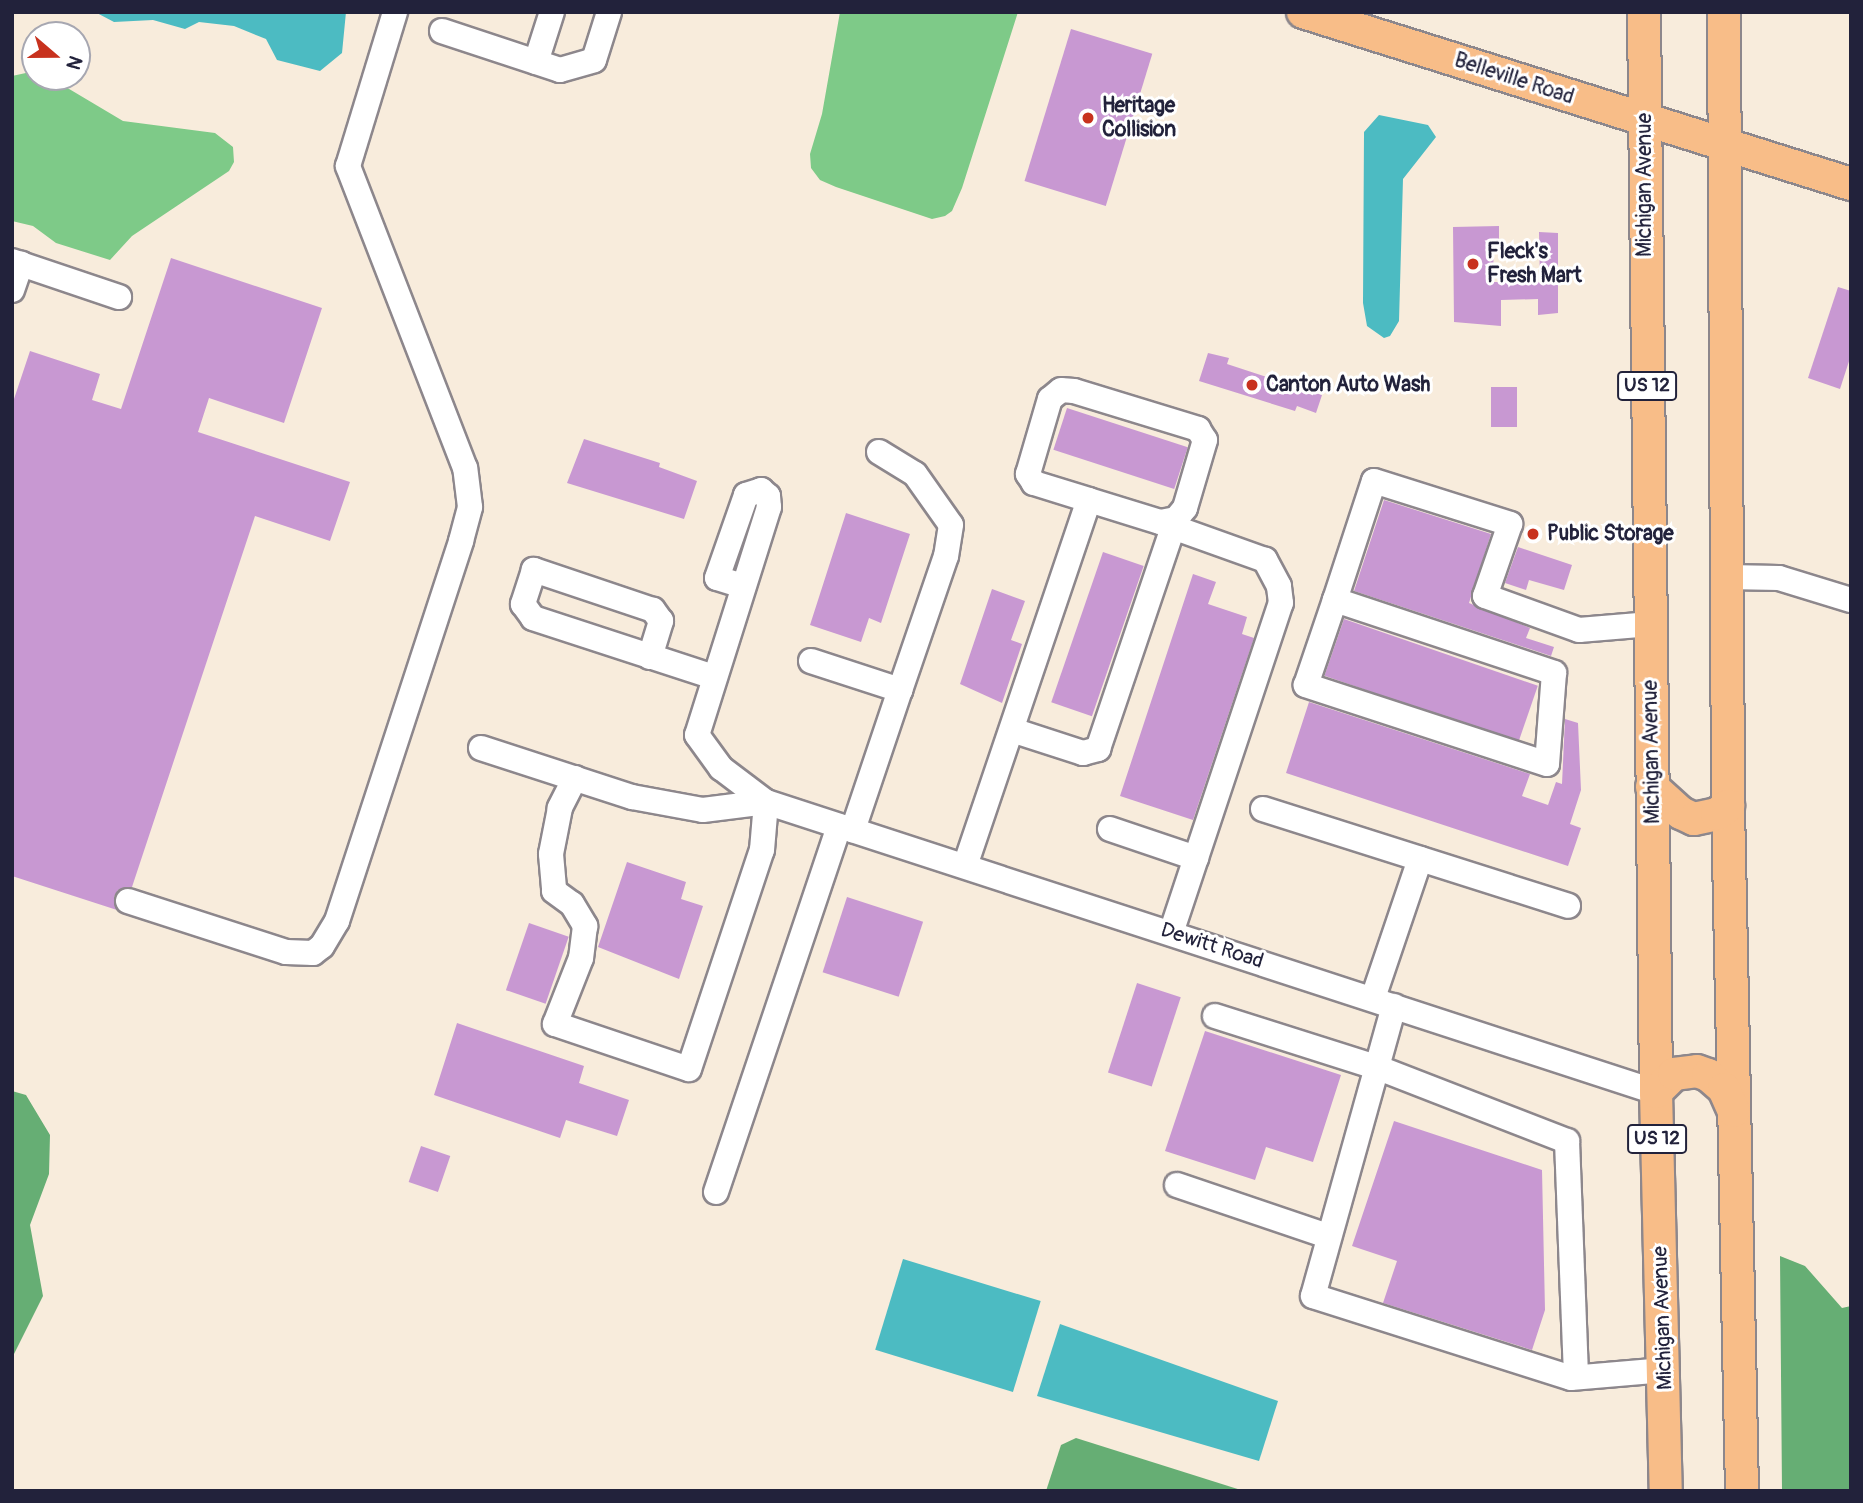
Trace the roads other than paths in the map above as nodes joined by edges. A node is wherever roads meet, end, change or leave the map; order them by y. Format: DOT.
graph roads {
  1 [pos="395,12"];
  2 [pos="552,12"];
  3 [pos="610,12"];
  4 [pos="1303,12"];
  5 [pos="1644,12"];
  6 [pos="1724,12"];
  7 [pos="442,31"];
  8 [pos="536,62"];
  9 [pos="1645,120"];
  10 [pos="1726,145"];
  11 [pos="1851,184"];
  12 [pos="17,262"];
  13 [pos="12,290"];
  14 [pos="119,296"];
  15 [pos="879,452"];
  16 [pos="1089,500"];
  17 [pos="1175,523"];
  18 [pos="1727,577"];
  19 [pos="743,586"];
  20 [pos="1335,600"];
  21 [pos="1851,600"];
  22 [pos="1651,624"];
  23 [pos="650,657"];
  24 [pos="811,661"];
  25 [pos="713,677"];
  26 [pos="900,690"];
  27 [pos="1012,730"];
  28 [pos="481,748"];
  29 [pos="575,778"];
  30 [pos="1653,787"];
  31 [pos="766,802"];
  32 [pos="1728,806"];
  33 [pos="1263,809"];
  34 [pos="846,828"];
  35 [pos="1110,829"];
  36 [pos="1196,858"];
  37 [pos="1420,859"];
  38 [pos="965,866"];
  39 [pos="128,901"];
  40 [pos="1568,906"];
  41 [pos="1171,933"];
  42 [pos="1383,1002"];
  43 [pos="1215,1016"];
  44 [pos="1376,1067"];
  45 [pos="1656,1092"];
  46 [pos="1734,1111"];
  47 [pos="1177,1185"];
  48 [pos="716,1192"];
  49 [pos="1328,1236"];
  50 [pos="1665,1370"];
  51 [pos="1576,1377"];
  52 [pos="1666,1491"];
  53 [pos="1742,1491"];
  1 -- 39 [label="street"];
  2 -- 8 [label="street"];
  3 -- 8 [label="street"];
  4 -- 9 [label="main road, Belleville Road"];
  5 -- 9 [label="main road, Michigan Avenue / US 12"];
  6 -- 10 [label="main road"];
  7 -- 8 [label="street"];
  9 -- 10 [label="main road, Belleville Road"];
  9 -- 22 [label="main road, Michigan Avenue / US 12"];
  10 -- 11 [label="main road, Belleville Road"];
  10 -- 18 [label="main road"];
  12 -- 13 [label="street"];
  12 -- 14 [label="street"];
  15 -- 26 [label="street"];
  16 -- 17 [label="street"];
  16 -- 17 [label="street"];
  16 -- 27 [label="street"];
  17 -- 27 [label="street"];
  17 -- 36 [label="street"];
  18 -- 21 [label="street"];
  18 -- 32 [label="main road"];
  19 -- 25 [label="street"];
  20 -- 20 [label="street"];
  20 -- 22 [label="street"];
  22 -- 30 [label="main road, Michigan Avenue / US 12"];
  23 -- 23 [label="street"];
  23 -- 25 [label="street"];
  24 -- 26 [label="street"];
  25 -- 31 [label="street"];
  26 -- 34 [label="street"];
  27 -- 38 [label="street"];
  28 -- 29 [label="street"];
  29 -- 31 [label="street"];
  29 -- 31 [label="street"];
  30 -- 32 [label="main road"];
  30 -- 45 [label="main road, Michigan Avenue / US 12"];
  31 -- 34 [label="street, Dewitt Road"];
  32 -- 46 [label="main road"];
  33 -- 37 [label="street"];
  34 -- 38 [label="street, Dewitt Road"];
  34 -- 48 [label="street"];
  35 -- 36 [label="street"];
  36 -- 41 [label="street"];
  37 -- 40 [label="street"];
  37 -- 42 [label="street"];
  38 -- 41 [label="street, Dewitt Road"];
  41 -- 42 [label="street, Dewitt Road"];
  42 -- 44 [label="street"];
  42 -- 45 [label="street, Dewitt Road"];
  43 -- 44 [label="street"];
  44 -- 49 [label="street"];
  44 -- 51 [label="street"];
  45 -- 46 [label="main road"];
  45 -- 50 [label="main road, Michigan Avenue / US 12"];
  46 -- 53 [label="main road"];
  47 -- 49 [label="street"];
  49 -- 51 [label="street"];
  50 -- 51 [label="street"];
  50 -- 52 [label="main road, Michigan Avenue / US 12"];
}
